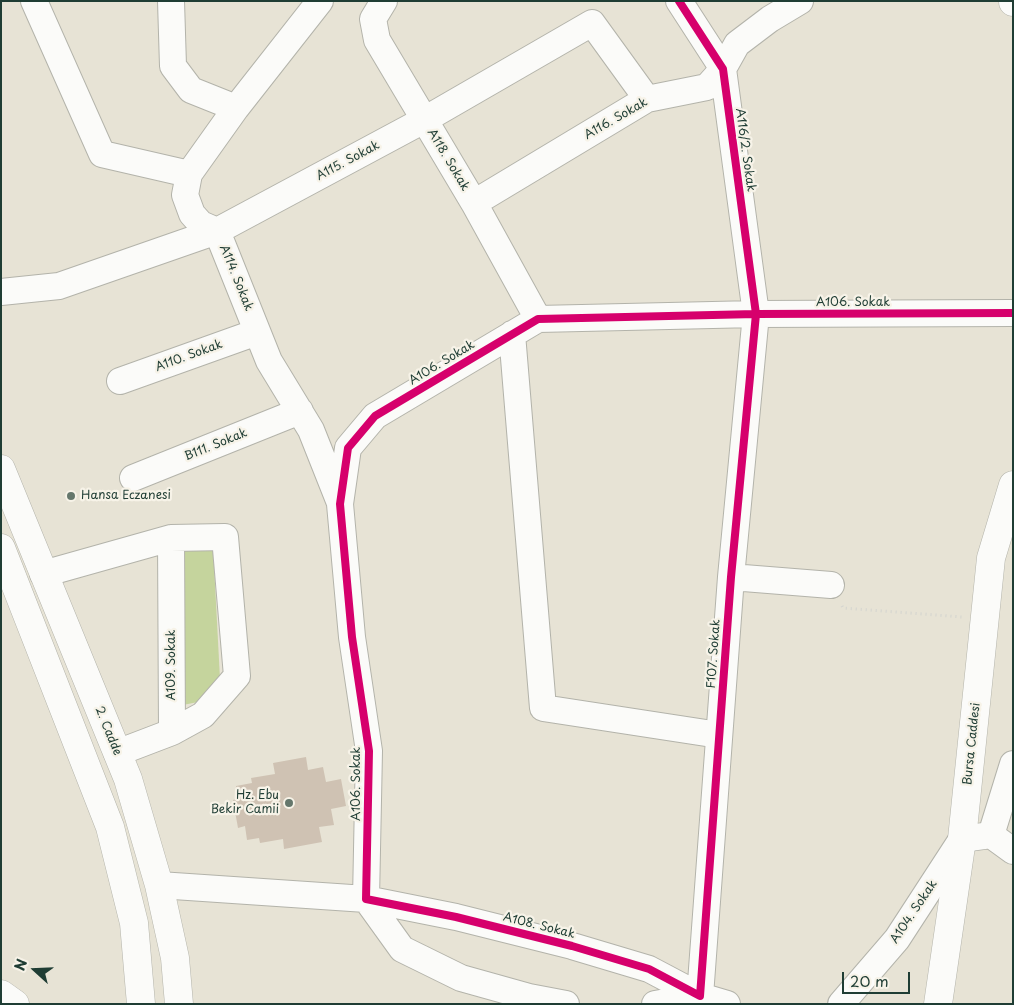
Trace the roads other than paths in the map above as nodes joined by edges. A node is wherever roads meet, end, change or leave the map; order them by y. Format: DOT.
graph roads {
  1 [pos="34,1"];
  2 [pos="171,1"];
  3 [pos="320,1"];
  4 [pos="384,1"];
  5 [pos="679,1"];
  6 [pos="800,1"];
  7 [pos="722,69"];
  8 [pos="647,99"];
  9 [pos="236,108"];
  10 [pos="424,120"];
  11 [pos="189,174"];
  12 [pos="474,203"];
  13 [pos="217,231"];
  14 [pos="1,292"];
  15 [pos="1013,313"];
  16 [pos="756,314"];
  17 [pos="538,319"];
  18 [pos="257,332"];
  19 [pos="512,334"];
  20 [pos="120,381"];
  21 [pos="300,412"];
  22 [pos="1,469"];
  23 [pos="133,478"];
  24 [pos="1013,485"];
  25 [pos="340,504"];
  26 [pos="171,538"];
  27 [pos="1,548"];
  28 [pos="43,574"];
  29 [pos="731,577"];
  30 [pos="8,585"];
  31 [pos="831,585"];
  32 [pos="172,732"];
  33 [pos="719,735"];
  34 [pos="117,752"];
  35 [pos="1013,764"];
  36 [pos="991,835"];
  37 [pos="962,838"];
  38 [pos="1013,851"];
  39 [pos="159,885"];
  40 [pos="366,899"];
  41 [pos="1,994"];
  42 [pos="700,996"];
  43 [pos="15,1004"];
  44 [pos="141,1004"];
  45 [pos="179,1004"];
  46 [pos="566,1004"];
  47 [pos="655,1004"];
  48 [pos="727,1004"];
  49 [pos="841,1004"];
  50 [pos="938,1004"];
  1 -- 11 [label="street"];
  2 -- 9 [label="street"];
  3 -- 9 [label="street, A114. Sokak"];
  4 -- 10 [label="street, A118. Sokak"];
  5 -- 7 [label="street, A116/2. Sokak"];
  6 -- 7 [label="street, A116. Sokak"];
  7 -- 8 [label="street, A116. Sokak"];
  7 -- 16 [label="street, A116/2. Sokak"];
  8 -- 10 [label="street, A115. Sokak"];
  8 -- 12 [label="street, A116. Sokak"];
  9 -- 11 [label="street, A114. Sokak"];
  10 -- 12 [label="street, A118. Sokak"];
  10 -- 13 [label="street, A115. Sokak"];
  11 -- 13 [label="street, A114. Sokak"];
  12 -- 17 [label="street, A118. Sokak"];
  13 -- 14 [label="street, A115. Sokak"];
  13 -- 18 [label="street, A114. Sokak"];
  15 -- 16 [label="street, A106. Sokak"];
  16 -- 17 [label="street, A106. Sokak"];
  16 -- 29 [label="street, F107. Sokak"];
  17 -- 19 [label="street, A106. Sokak"];
  18 -- 20 [label="street, A110. Sokak"];
  18 -- 21 [label="street, A114. Sokak"];
  19 -- 25 [label="street, A106. Sokak"];
  19 -- 33 [label="street"];
  21 -- 23 [label="street, B111. Sokak"];
  21 -- 25 [label="street, A114. Sokak"];
  22 -- 28 [label="main road, 2. Cadde"];
  24 -- 37 [label="main road, Bursa Caddesi"];
  25 -- 40 [label="street, A106. Sokak"];
  26 -- 28 [label="street"];
  26 -- 32 [label="street, A109. Sokak"];
  26 -- 32 [label="street"];
  27 -- 30 [label="main road"];
  28 -- 34 [label="main road, 2. Cadde"];
  29 -- 31 [label="street"];
  29 -- 33 [label="street, F107. Sokak"];
  30 -- 44 [label="main road"];
  32 -- 34 [label="street"];
  33 -- 42 [label="street, F107. Sokak"];
  34 -- 39 [label="main road, 2. Cadde"];
  35 -- 36 [label="street"];
  36 -- 37 [label="street"];
  36 -- 38 [label="street"];
  37 -- 49 [label="street, A104. Sokak"];
  37 -- 50 [label="main road, Bursa Caddesi"];
  39 -- 40 [label="street, A108. Sokak"];
  39 -- 45 [label="main road, 2. Cadde"];
  40 -- 42 [label="street, A108. Sokak"];
  40 -- 46 [label="street"];
  41 -- 43 [label="main road"];
  42 -- 47 [label="street, A108. Sokak"];
  42 -- 48 [label="street, A108. Sokak"];
}
